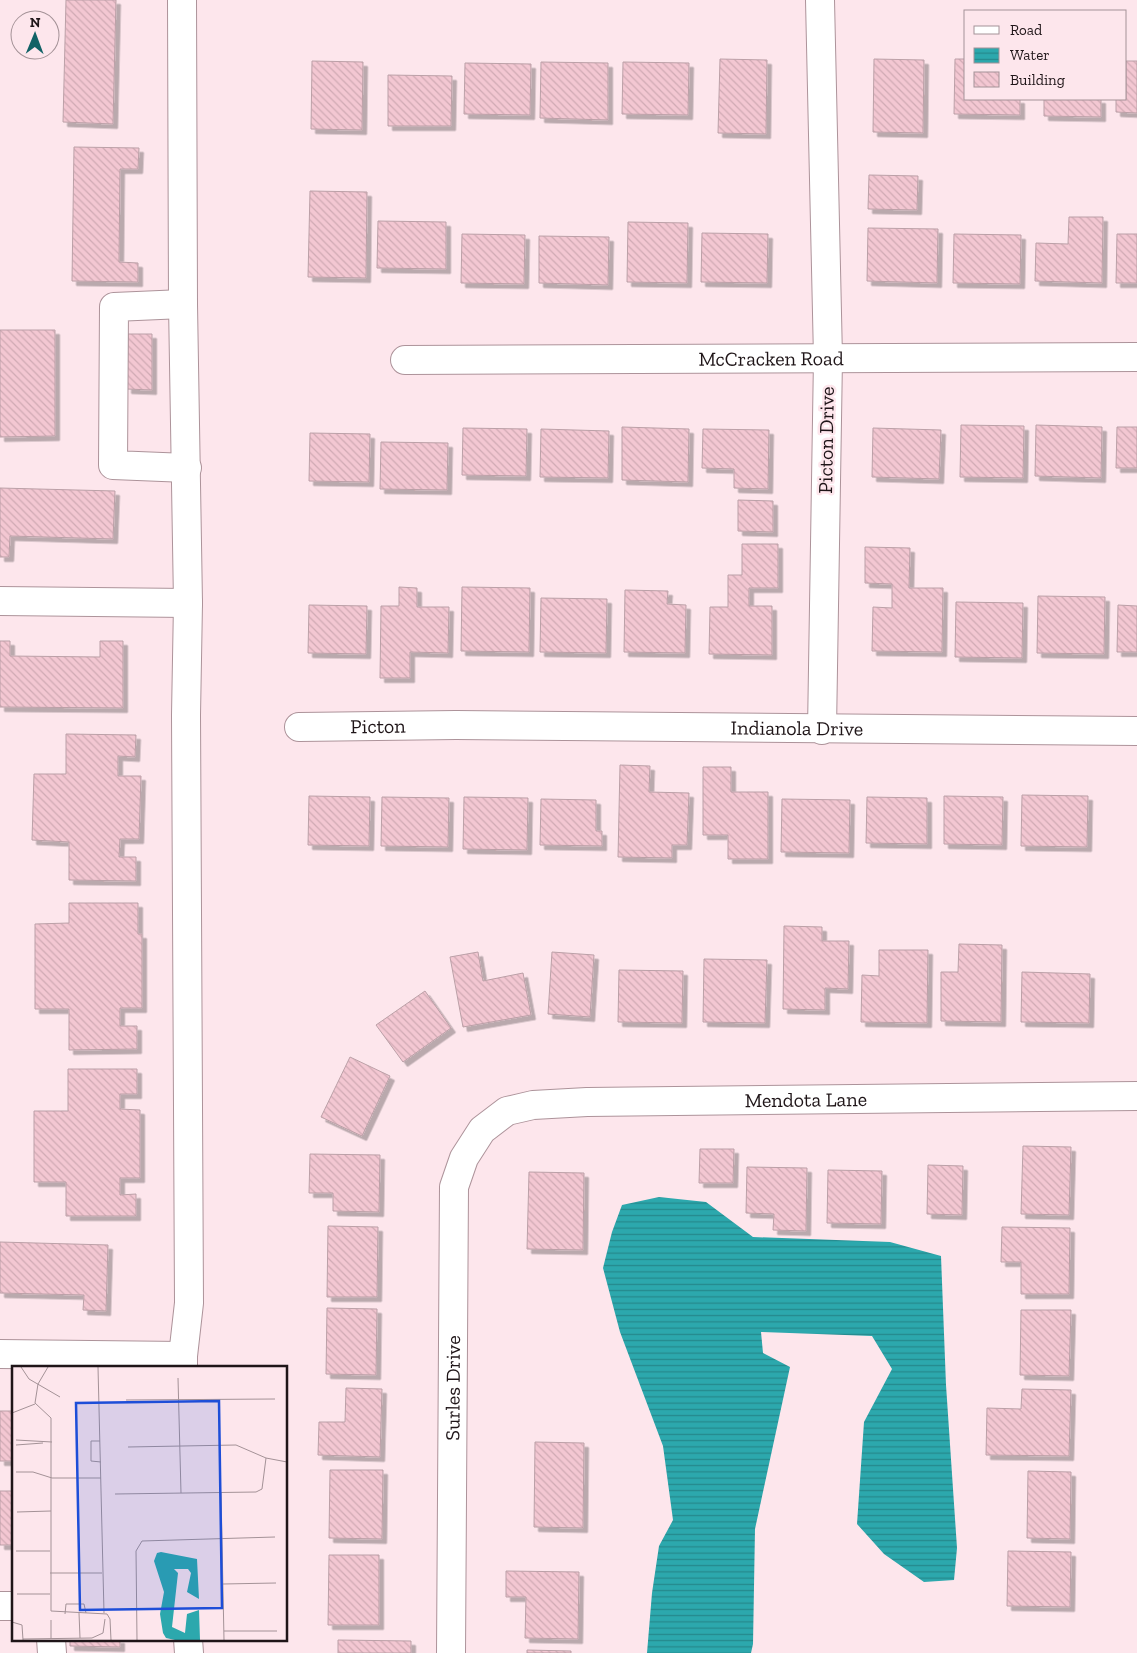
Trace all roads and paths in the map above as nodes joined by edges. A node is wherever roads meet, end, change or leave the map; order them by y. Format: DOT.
graph roads {
  1 [pos="182,0"];
  2 [pos="820,0"];
  3 [pos="183,304"];
  4 [pos="1137,357"];
  5 [pos="828,358"];
  6 [pos="405,360"];
  7 [pos="187,468"];
  8 [pos="0,601"];
  9 [pos="188,603"];
  10 [pos="456,725"];
  11 [pos="299,727"];
  12 [pos="822,730"];
  13 [pos="1137,731"];
  14 [pos="1137,1096"];
  15 [pos="482,1130"];
  16 [pos="0,1354"];
  17 [pos="183,1361"];
  18 [pos="51,1640"];
  19 [pos="188,1640"];
  20 [pos="52,1653"];
  21 [pos="189,1653"];
  22 [pos="451,1653"];
  1 -- 3 [label="street"];
  2 -- 5 [label="street, Picton Drive"];
  3 -- 7 [label="street"];
  3 -- 7 [label="street"];
  4 -- 5 [label="street, McCracken Road"];
  5 -- 6 [label="street, McCracken Road"];
  5 -- 12 [label="street, Picton Drive"];
  7 -- 9 [label="street"];
  8 -- 9 [label="street"];
  9 -- 17 [label="street"];
  10 -- 11 [label="street, Picton"];
  10 -- 12 [label="street, Indianola Drive"];
  12 -- 13 [label="street, Indianola Drive"];
  14 -- 15 [label="street, Mendota Lane"];
  15 -- 22 [label="street, Surles Drive"];
  16 -- 17 [label="street"];
  18 -- 20 [label="street"];
  19 -- 21 [label="street"];
}
